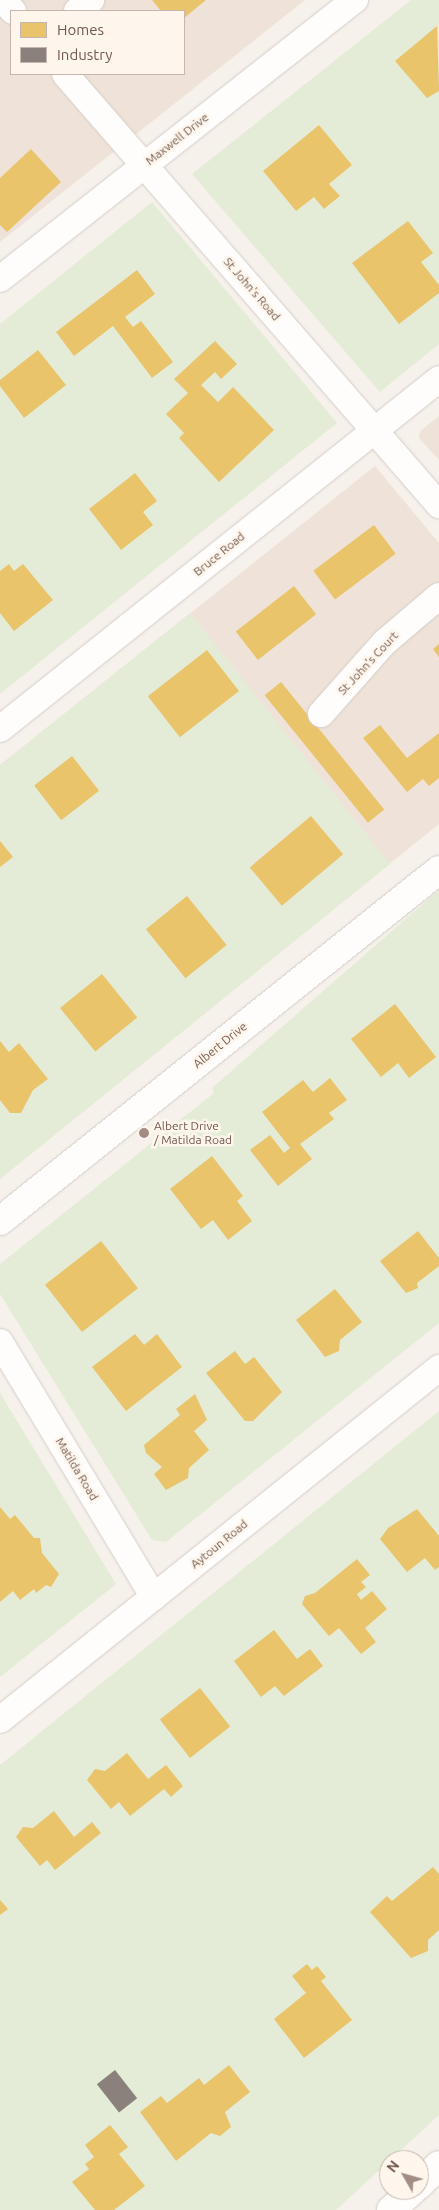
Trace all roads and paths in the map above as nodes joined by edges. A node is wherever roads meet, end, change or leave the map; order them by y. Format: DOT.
graph roads {
  1 [pos="3,0"];
  2 [pos="92,0"];
  3 [pos="355,0"];
  4 [pos="12,10"];
  5 [pos="78,10"];
  6 [pos="66,75"];
  7 [pos="144,165"];
  8 [pos="0,279"];
  9 [pos="439,379"];
  10 [pos="374,430"];
  11 [pos="439,505"];
  12 [pos="439,596"];
  13 [pos="321,714"];
  14 [pos="0,729"];
  15 [pos="439,870"];
  16 [pos="0,1221"];
  17 [pos="0,1342"];
  18 [pos="439,1368"];
  19 [pos="154,1596"];
  20 [pos="0,1720"];
  21 [pos="439,2165"];
  22 [pos="429,2175"];
  23 [pos="402,2200"];
  24 [pos="391,2210"];
  1 -- 4 [label="street"];
  2 -- 5 [label="street"];
  3 -- 7 [label="street, Maxwell Drive"];
  6 -- 7 [label="street, St John's Road"];
  7 -- 8 [label="street, Maxwell Drive"];
  7 -- 10 [label="street, St John's Road"];
  9 -- 10 [label="street, Bruce Road"];
  10 -- 11 [label="street, St John's Road"];
  10 -- 14 [label="street, Bruce Road"];
  12 -- 13 [label="street, St John's Court"];
  15 -- 16 [label="street, Albert Drive"];
  17 -- 19 [label="street, Matilda Road"];
  18 -- 19 [label="street, Aytoun Road"];
  19 -- 20 [label="street, Aytoun Road"];
  21 -- 22 [label="street"];
  23 -- 24 [label="street"];
}
